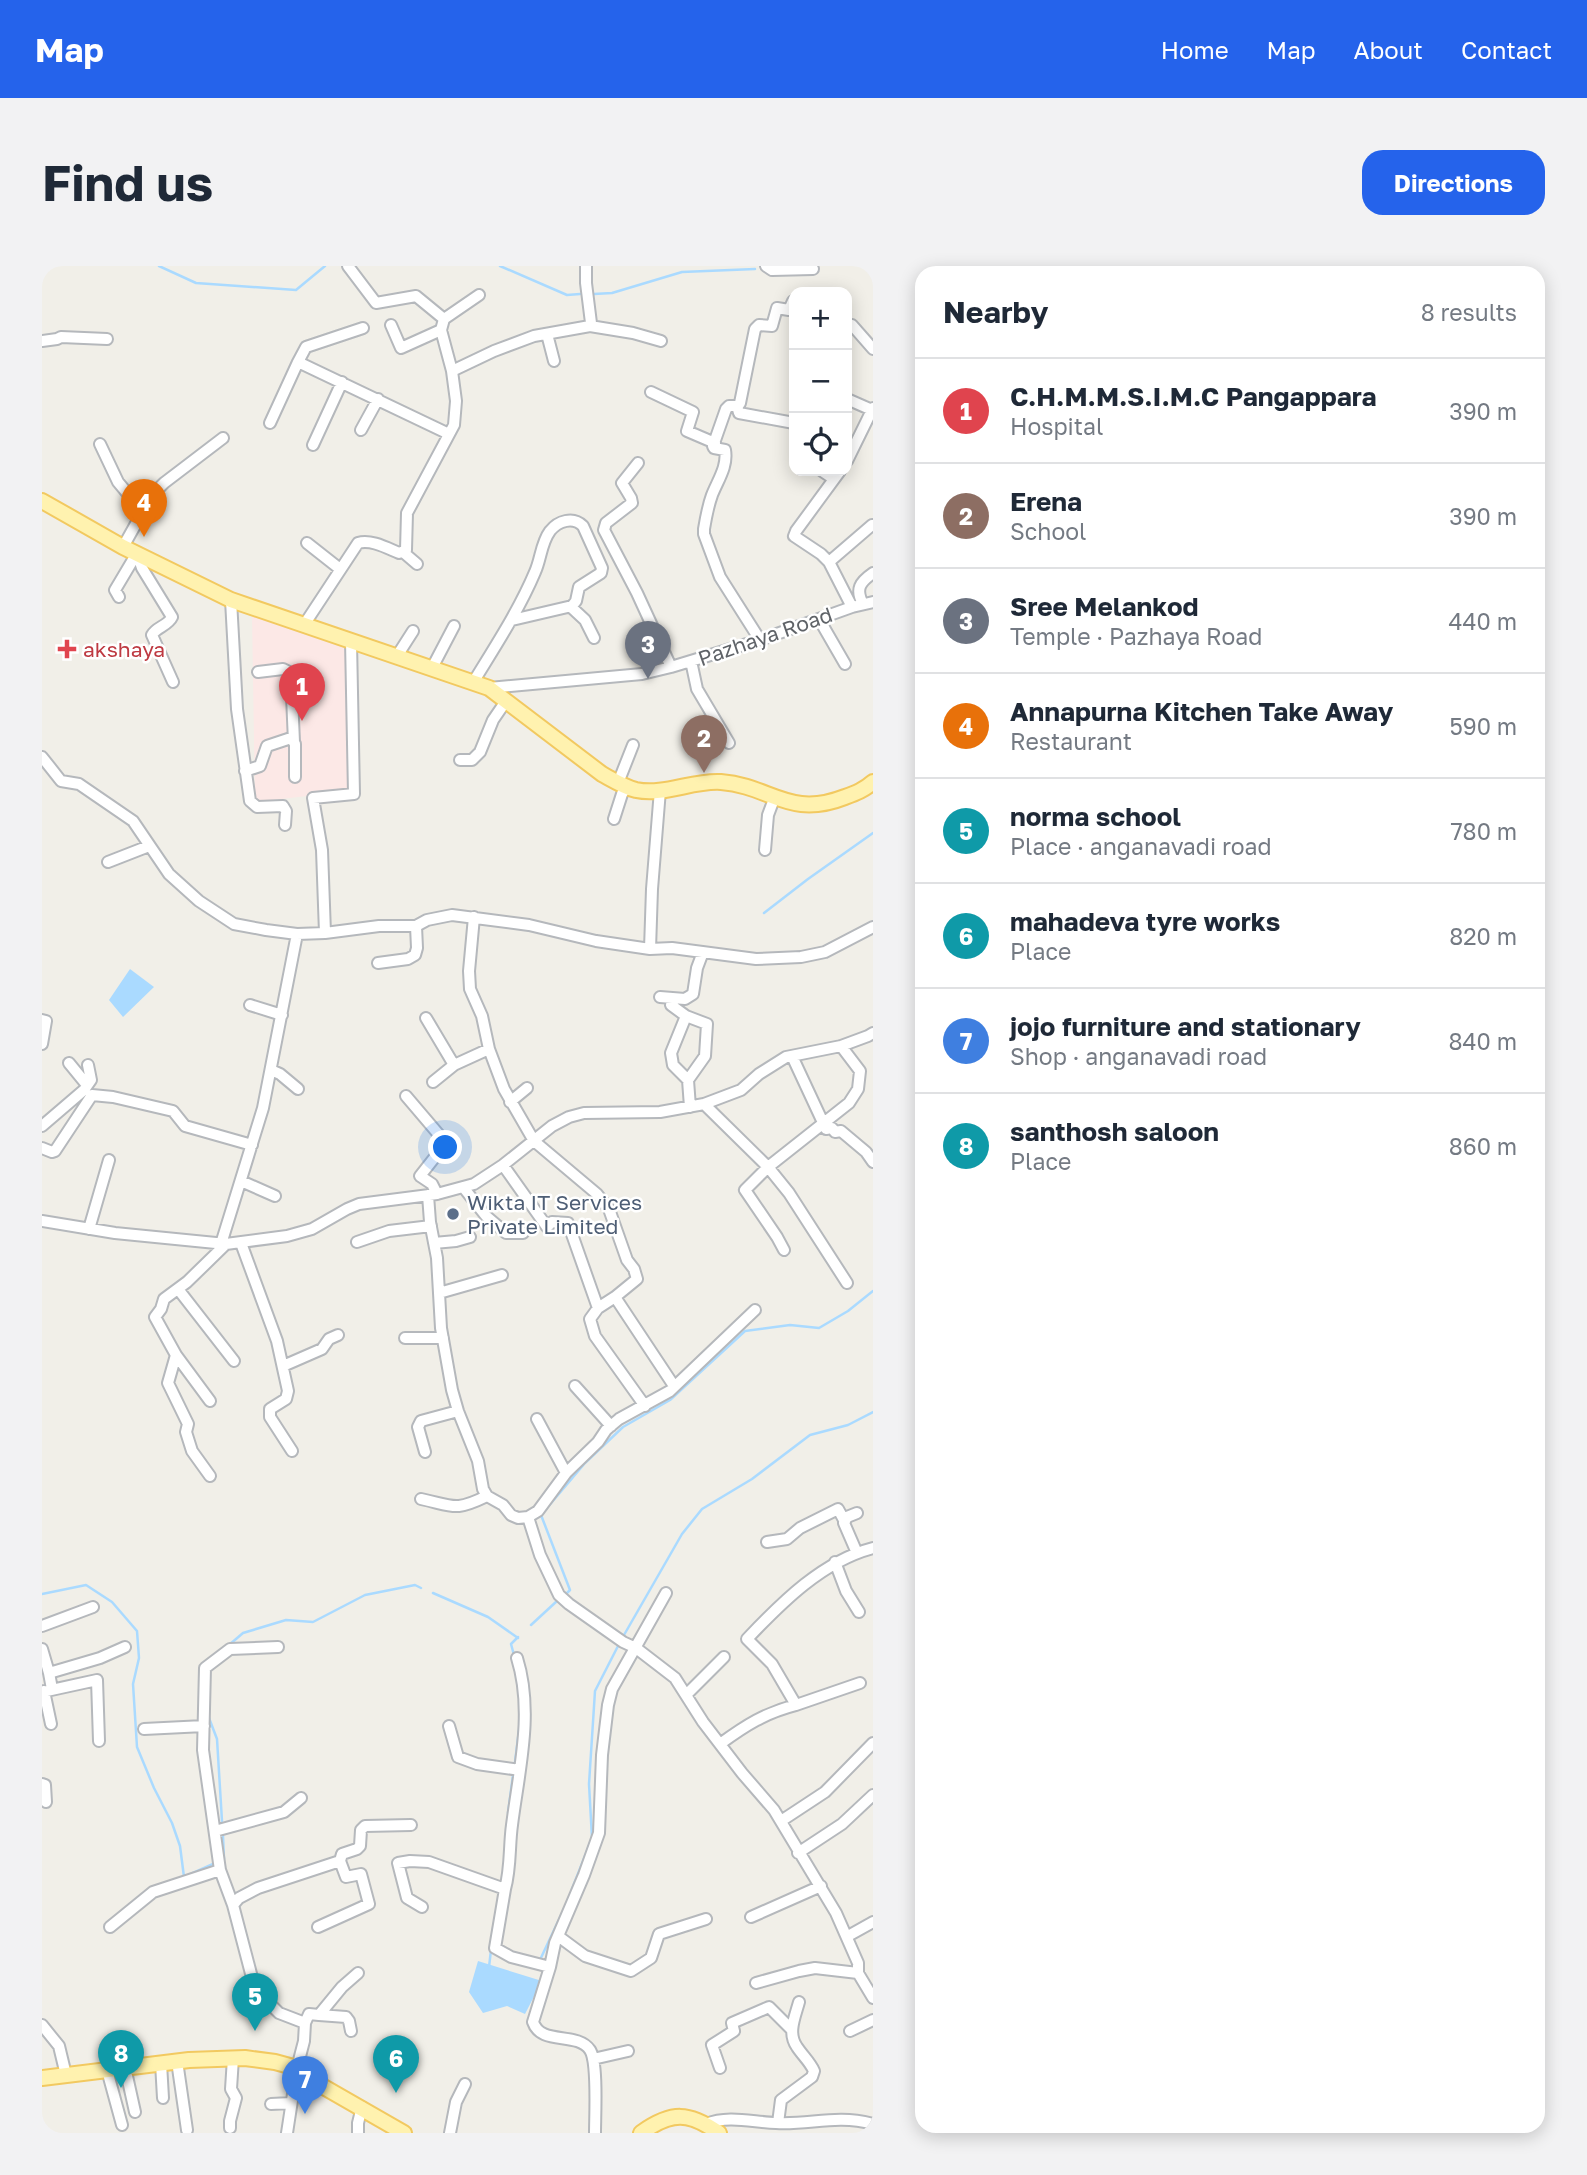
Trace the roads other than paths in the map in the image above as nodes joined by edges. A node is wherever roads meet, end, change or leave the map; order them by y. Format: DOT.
graph roads {
  1 [pos="348,266"];
  2 [pos="586,266"];
  3 [pos="766,266"];
  4 [pos="813,269"];
  5 [pos="478,295"];
  6 [pos="789,310"];
  7 [pos="442,324"];
  8 [pos="391,325"];
  9 [pos="852,325"];
  10 [pos="590,326"];
  11 [pos="363,328"];
  12 [pos="547,334"];
  13 [pos="107,339"];
  14 [pos="42,341"];
  15 [pos="661,341"];
  16 [pos="873,349"];
  17 [pos="554,361"];
  18 [pos="298,362"];
  19 [pos="452,371"];
  20 [pos="342,382"];
  21 [pos="651,392"];
  22 [pos="378,399"];
  23 [pos="852,401"];
  24 [pos="737,406"];
  25 [pos="873,409"];
  26 [pos="789,422"];
  27 [pos="270,423"];
  28 [pos="361,430"];
  29 [pos="449,434"];
  30 [pos="223,439"];
  31 [pos="715,443"];
  32 [pos="100,444"];
  33 [pos="313,444"];
  34 [pos="852,451"];
  35 [pos="638,463"];
  36 [pos="836,476"];
  37 [pos="42,501"];
  38 [pos="143,512"];
  39 [pos="872,525"];
  40 [pos="307,542"];
  41 [pos="130,550"];
  42 [pos="403,552"];
  43 [pos="829,562"];
  44 [pos="417,564"];
  45 [pos="341,569"];
  46 [pos="873,573"];
  47 [pos="119,597"];
  48 [pos="231,600"];
  49 [pos="863,604"];
  50 [pos="571,607"];
  51 [pos="819,619"];
  52 [pos="512,620"];
  53 [pos="304,625"];
  54 [pos="454,626"];
  55 [pos="413,631"];
  56 [pos="594,638"];
  57 [pos="760,640"];
  58 [pos="351,641"];
  59 [pos="397,656"];
  60 [pos="691,661"];
  61 [pos="845,664"];
  62 [pos="671,667"];
  63 [pos="432,668"];
  64 [pos="257,672"];
  65 [pos="474,681"];
  66 [pos="173,682"];
  67 [pos="489,688"];
  68 [pos="506,701"];
  69 [pos="294,742"];
  70 [pos="729,743"];
  71 [pos="633,745"];
  72 [pos="42,757"];
  73 [pos="460,760"];
  74 [pos="245,771"];
  75 [pos="295,778"];
  76 [pos="622,785"];
  77 [pos="872,786"];
  78 [pos="660,790"];
  79 [pos="774,799"];
  80 [pos="614,819"];
  81 [pos="285,825"];
  82 [pos="149,846"];
  83 [pos="765,850"];
  84 [pos="108,862"];
  85 [pos="474,917"];
  86 [pos="416,926"];
  87 [pos="873,927"];
  88 [pos="326,933"];
  89 [pos="298,934"];
  90 [pos="650,949"];
  91 [pos="703,952"];
  92 [pos="378,963"];
  93 [pos="660,998"];
  94 [pos="675,999"];
  95 [pos="250,1005"];
  96 [pos="282,1015"];
  97 [pos="687,1016"];
  98 [pos="426,1018"];
  99 [pos="42,1020"];
  100 [pos="873,1033"];
  101 [pos="42,1044"];
  102 [pos="841,1046"];
  103 [pos="489,1049"];
  104 [pos="792,1056"];
  105 [pos="69,1063"];
  106 [pos="88,1065"];
  107 [pos="454,1065"];
  108 [pos="271,1070"];
  109 [pos="688,1080"];
  110 [pos="433,1082"];
  111 [pos="527,1088"];
  112 [pos="298,1089"];
  113 [pos="86,1091"];
  114 [pos="406,1096"];
  115 [pos="510,1102"];
  116 [pos="704,1104"];
  117 [pos="690,1107"];
  118 [pos="824,1123"];
  119 [pos="42,1126"];
  120 [pos="534,1141"];
  121 [pos="252,1144"];
  122 [pos="42,1148"];
  123 [pos="109,1160"];
  124 [pos="873,1162"];
  125 [pos="503,1166"];
  126 [pos="768,1167"];
  127 [pos="240,1181"];
  128 [pos="463,1187"];
  129 [pos="433,1194"];
  130 [pos="275,1196"];
  131 [pos="42,1221"];
  132 [pos="431,1226"];
  133 [pos="89,1229"];
  134 [pos="523,1233"];
  135 [pos="470,1237"];
  136 [pos="357,1242"];
  137 [pos="241,1243"];
  138 [pos="434,1243"];
  139 [pos="223,1244"];
  140 [pos="784,1250"];
  141 [pos="502,1275"];
  142 [pos="847,1283"];
  143 [pos="178,1289"];
  144 [pos="439,1293"];
  145 [pos="615,1297"];
  146 [pos="598,1308"];
  147 [pos="755,1310"];
  148 [pos="338,1335"];
  149 [pos="405,1338"];
  150 [pos="443,1338"];
  151 [pos="176,1355"];
  152 [pos="234,1361"];
  153 [pos="283,1366"];
  154 [pos="674,1386"];
  155 [pos="575,1387"];
  156 [pos="210,1401"];
  157 [pos="645,1406"];
  158 [pos="458,1411"];
  159 [pos="537,1419"];
  160 [pos="611,1426"];
  161 [pos="292,1451"];
  162 [pos="425,1452"];
  163 [pos="566,1473"];
  164 [pos="210,1476"];
  165 [pos="487,1496"];
  166 [pos="421,1499"];
  167 [pos="857,1513"];
  168 [pos="528,1517"];
  169 [pos="844,1520"];
  170 [pos="767,1542"];
  171 [pos="873,1548"];
  172 [pos="857,1553"];
  173 [pos="835,1562"];
  174 [pos="666,1593"];
  175 [pos="93,1607"];
  176 [pos="859,1612"];
  177 [pos="42,1626"];
  178 [pos="125,1647"];
  179 [pos="278,1647"];
  180 [pos="636,1648"];
  181 [pos="42,1649"];
  182 [pos="724,1657"];
  183 [pos="517,1658"];
  184 [pos="48,1673"];
  185 [pos="860,1683"];
  186 [pos="46,1691"];
  187 [pos="686,1695"];
  188 [pos="796,1705"];
  189 [pos="51,1724"];
  190 [pos="204,1726"];
  191 [pos="449,1726"];
  192 [pos="144,1729"];
  193 [pos="99,1741"];
  194 [pos="873,1742"];
  195 [pos="720,1744"];
  196 [pos="520,1770"];
  197 [pos="42,1784"];
  198 [pos="873,1795"];
  199 [pos="301,1798"];
  200 [pos="46,1802"];
  201 [pos="781,1821"];
  202 [pos="411,1825"];
  203 [pos="215,1831"];
  204 [pos="798,1853"];
  205 [pos="340,1861"];
  206 [pos="220,1870"];
  207 [pos="821,1886"];
  208 [pos="505,1889"];
  209 [pos="233,1905"];
  210 [pos="422,1907"];
  211 [pos="751,1917"];
  212 [pos="706,1919"];
  213 [pos="873,1922"];
  214 [pos="110,1927"];
  215 [pos="318,1927"];
  216 [pos="558,1936"];
  217 [pos="848,1936"];
  218 [pos="550,1967"];
  219 [pos="358,1973"];
  220 [pos="858,1973"];
  221 [pos="756,1983"];
  222 [pos="873,1998"];
  223 [pos="799,2002"];
  224 [pos="319,2015"];
  225 [pos="873,2020"];
  226 [pos="305,2023"];
  227 [pos="42,2025"];
  228 [pos="351,2031"];
  229 [pos="792,2031"];
  230 [pos="850,2031"];
  231 [pos="628,2051"];
  232 [pos="233,2058"];
  233 [pos="593,2059"];
  234 [pos="177,2061"];
  235 [pos="161,2063"];
  236 [pos="125,2067"];
  237 [pos="297,2068"];
  238 [pos="720,2068"];
  239 [pos="107,2070"];
  240 [pos="66,2075"];
  241 [pos="42,2078"];
  242 [pos="465,2084"];
  243 [pos="163,2098"];
  244 [pos="291,2103"];
  245 [pos="271,2104"];
  246 [pos="362,2107"];
  247 [pos="135,2112"];
  248 [pos="778,2123"];
  249 [pos="706,2124"];
  250 [pos="873,2124"];
  251 [pos="122,2125"];
  252 [pos="230,2128"];
  253 [pos="187,2130"];
  254 [pos="287,2133"];
  255 [pos="358,2133"];
  256 [pos="404,2133"];
  257 [pos="450,2133"];
  258 [pos="595,2133"];
  259 [pos="641,2133"];
  260 [pos="719,2133"];
  1 -- 7 [label="street"];
  2 -- 10 [label="street"];
  3 -- 4 [label="street"];
  5 -- 7 [label="street"];
  6 -- 24 [label="street"];
  7 -- 8 [label="street"];
  7 -- 19 [label="street"];
  9 -- 16 [label="street"];
  10 -- 12 [label="street"];
  10 -- 15 [label="street"];
  11 -- 18 [label="street"];
  12 -- 17 [label="street"];
  12 -- 19 [label="street"];
  13 -- 14 [label="street"];
  18 -- 20 [label="street"];
  18 -- 27 [label="street"];
  19 -- 29 [label="street"];
  20 -- 22 [label="street"];
  20 -- 33 [label="street"];
  21 -- 31 [label="street"];
  22 -- 28 [label="street"];
  22 -- 29 [label="street"];
  23 -- 25 [label="street"];
  24 -- 26 [label="street"];
  24 -- 31 [label="street"];
  25 -- 34 [label="street"];
  29 -- 42 [label="street"];
  30 -- 38 [label="street"];
  31 -- 57 [label="street"];
  32 -- 38 [label="street"];
  35 -- 62 [label="street"];
  36 -- 43 [label="street"];
  37 -- 41 [label="main road"];
  38 -- 41 [label="street"];
  39 -- 43 [label="street"];
  40 -- 45 [label="street"];
  41 -- 47 [label="street"];
  41 -- 48 [label="main road"];
  41 -- 66 [label="street"];
  42 -- 44 [label="street"];
  42 -- 45 [label="street"];
  43 -- 49 [label="street"];
  45 -- 53 [label="street"];
  46 -- 49 [label="street"];
  48 -- 53 [label="main road"];
  48 -- 74 [label="street"];
  49 -- 51 [label="street, Pazhaya Road"];
  50 -- 52 [label="street"];
  50 -- 52 [label="street"];
  50 -- 56 [label="street"];
  51 -- 57 [label="street, Pazhaya Road"];
  51 -- 61 [label="street"];
  52 -- 65 [label="street"];
  53 -- 58 [label="main road"];
  54 -- 63 [label="street"];
  55 -- 59 [label="street"];
  57 -- 60 [label="street, Pazhaya Road"];
  58 -- 59 [label="main road"];
  58 -- 88 [label="street"];
  59 -- 63 [label="main road"];
  60 -- 62 [label="street, Pazhaya Road"];
  60 -- 70 [label="street"];
  62 -- 67 [label="street, Pazhaya Road"];
  63 -- 65 [label="main road"];
  64 -- 69 [label="street"];
  65 -- 67 [label="main road"];
  67 -- 68 [label="main road"];
  68 -- 73 [label="street"];
  68 -- 76 [label="main road"];
  69 -- 74 [label="street"];
  69 -- 75 [label="street"];
  71 -- 76 [label="street"];
  72 -- 82 [label="street"];
  74 -- 81 [label="street"];
  76 -- 78 [label="main road"];
  76 -- 80 [label="street"];
  77 -- 79 [label="main road"];
  78 -- 79 [label="main road"];
  78 -- 90 [label="street"];
  79 -- 83 [label="street"];
  82 -- 84 [label="street"];
  82 -- 89 [label="street"];
  85 -- 86 [label="street"];
  85 -- 90 [label="street"];
  85 -- 103 [label="street"];
  86 -- 88 [label="street"];
  86 -- 92 [label="street"];
  87 -- 91 [label="street"];
  88 -- 89 [label="street"];
  89 -- 96 [label="street"];
  90 -- 91 [label="street"];
  91 -- 94 [label="street"];
  93 -- 94 [label="street"];
  94 -- 97 [label="street"];
  95 -- 96 [label="street"];
  96 -- 108 [label="street"];
  97 -- 109 [label="street"];
  97 -- 109 [label="street"];
  98 -- 107 [label="street"];
  99 -- 101 [label="street"];
  100 -- 102 [label="street"];
  102 -- 104 [label="street"];
  102 -- 118 [label="street"];
  103 -- 107 [label="street"];
  103 -- 115 [label="street"];
  104 -- 116 [label="street"];
  104 -- 118 [label="street"];
  105 -- 113 [label="street"];
  106 -- 113 [label="street"];
  107 -- 110 [label="street"];
  108 -- 112 [label="street"];
  108 -- 121 [label="street"];
  109 -- 117 [label="street"];
  111 -- 115 [label="street"];
  113 -- 119 [label="street"];
  113 -- 121 [label="street"];
  113 -- 122 [label="street"];
  114 -- 129 [label="street"];
  115 -- 120 [label="street"];
  116 -- 117 [label="street"];
  116 -- 126 [label="street"];
  117 -- 120 [label="street"];
  118 -- 124 [label="street"];
  118 -- 126 [label="street"];
  120 -- 125 [label="street"];
  120 -- 145 [label="street"];
  121 -- 127 [label="street"];
  123 -- 133 [label="street"];
  125 -- 128 [label="street"];
  125 -- 146 [label="street"];
  126 -- 140 [label="street"];
  126 -- 142 [label="street"];
  127 -- 130 [label="street"];
  127 -- 139 [label="street"];
  128 -- 129 [label="street"];
  128 -- 134 [label="street"];
  129 -- 132 [label="street"];
  129 -- 137 [label="street"];
  131 -- 133 [label="street"];
  132 -- 136 [label="street"];
  132 -- 138 [label="street"];
  133 -- 139 [label="street"];
  135 -- 138 [label="street"];
  137 -- 139 [label="street"];
  137 -- 153 [label="street"];
  138 -- 144 [label="street"];
  139 -- 143 [label="street"];
  141 -- 144 [label="street"];
  143 -- 151 [label="street"];
  143 -- 152 [label="street"];
  144 -- 150 [label="street"];
  145 -- 146 [label="street"];
  145 -- 154 [label="street"];
  146 -- 157 [label="street"];
  147 -- 154 [label="street"];
  148 -- 153 [label="street"];
  149 -- 150 [label="street"];
  150 -- 158 [label="street"];
  151 -- 156 [label="street"];
  151 -- 164 [label="street"];
  153 -- 161 [label="street"];
  154 -- 157 [label="street"];
  155 -- 160 [label="street"];
  157 -- 160 [label="street"];
  158 -- 162 [label="street"];
  158 -- 165 [label="street"];
  159 -- 163 [label="street"];
  160 -- 163 [label="street"];
  163 -- 168 [label="street"];
  165 -- 166 [label="street"];
  165 -- 168 [label="street"];
  167 -- 169 [label="street"];
  168 -- 180 [label="street"];
  169 -- 170 [label="street"];
  169 -- 172 [label="street"];
  171 -- 172 [label="street"];
  172 -- 173 [label="street"];
  173 -- 176 [label="street"];
  173 -- 188 [label="street"];
  174 -- 180 [label="street"];
  175 -- 177 [label="street"];
  178 -- 184 [label="street"];
  179 -- 190 [label="street"];
  180 -- 187 [label="street"];
  180 -- 216 [label="street"];
  181 -- 184 [label="street"];
  182 -- 187 [label="street"];
  183 -- 196 [label="street"];
  184 -- 186 [label="street"];
  185 -- 188 [label="street"];
  186 -- 189 [label="street"];
  186 -- 193 [label="street"];
  187 -- 195 [label="street"];
  188 -- 195 [label="street"];
  190 -- 192 [label="street"];
  190 -- 203 [label="street"];
  191 -- 196 [label="street"];
  194 -- 201 [label="street"];
  195 -- 201 [label="street"];
  196 -- 208 [label="street"];
  197 -- 200 [label="street"];
  198 -- 204 [label="street"];
  199 -- 203 [label="street"];
  201 -- 204 [label="street"];
  202 -- 205 [label="street"];
  203 -- 206 [label="street"];
  204 -- 207 [label="street"];
  205 -- 209 [label="street"];
  205 -- 215 [label="street"];
  206 -- 209 [label="street"];
  206 -- 214 [label="street"];
  207 -- 211 [label="street"];
  207 -- 217 [label="street"];
  208 -- 210 [label="street"];
  208 -- 218 [label="street"];
  209 -- 226 [label="street"];
  212 -- 216 [label="street"];
  213 -- 217 [label="street"];
  216 -- 218 [label="street"];
  217 -- 220 [label="street"];
  218 -- 233 [label="street"];
  219 -- 224 [label="street"];
  220 -- 221 [label="street"];
  220 -- 222 [label="street"];
  223 -- 229 [label="street"];
  224 -- 226 [label="street"];
  224 -- 228 [label="street"];
  225 -- 230 [label="street"];
  226 -- 237 [label="street"];
  227 -- 240 [label="street"];
  229 -- 238 [label="street"];
  229 -- 248 [label="street"];
  231 -- 233 [label="street"];
  232 -- 234 [label="main road"];
  232 -- 237 [label="main road"];
  232 -- 252 [label="street"];
  233 -- 258 [label="street"];
  234 -- 235 [label="main road"];
  234 -- 253 [label="street"];
  235 -- 236 [label="main road"];
  235 -- 243 [label="street"];
  236 -- 239 [label="main road"];
  236 -- 247 [label="street"];
  237 -- 244 [label="street"];
  237 -- 246 [label="main road"];
  239 -- 240 [label="main road"];
  239 -- 251 [label="street"];
  240 -- 241 [label="main road"];
  242 -- 257 [label="street"];
  244 -- 245 [label="street"];
  244 -- 254 [label="street"];
  246 -- 255 [label="street"];
  246 -- 256 [label="main road"];
  248 -- 249 [label="street"];
  248 -- 250 [label="street"];
  249 -- 259 [label="main road"];
  249 -- 260 [label="main road"];
}
